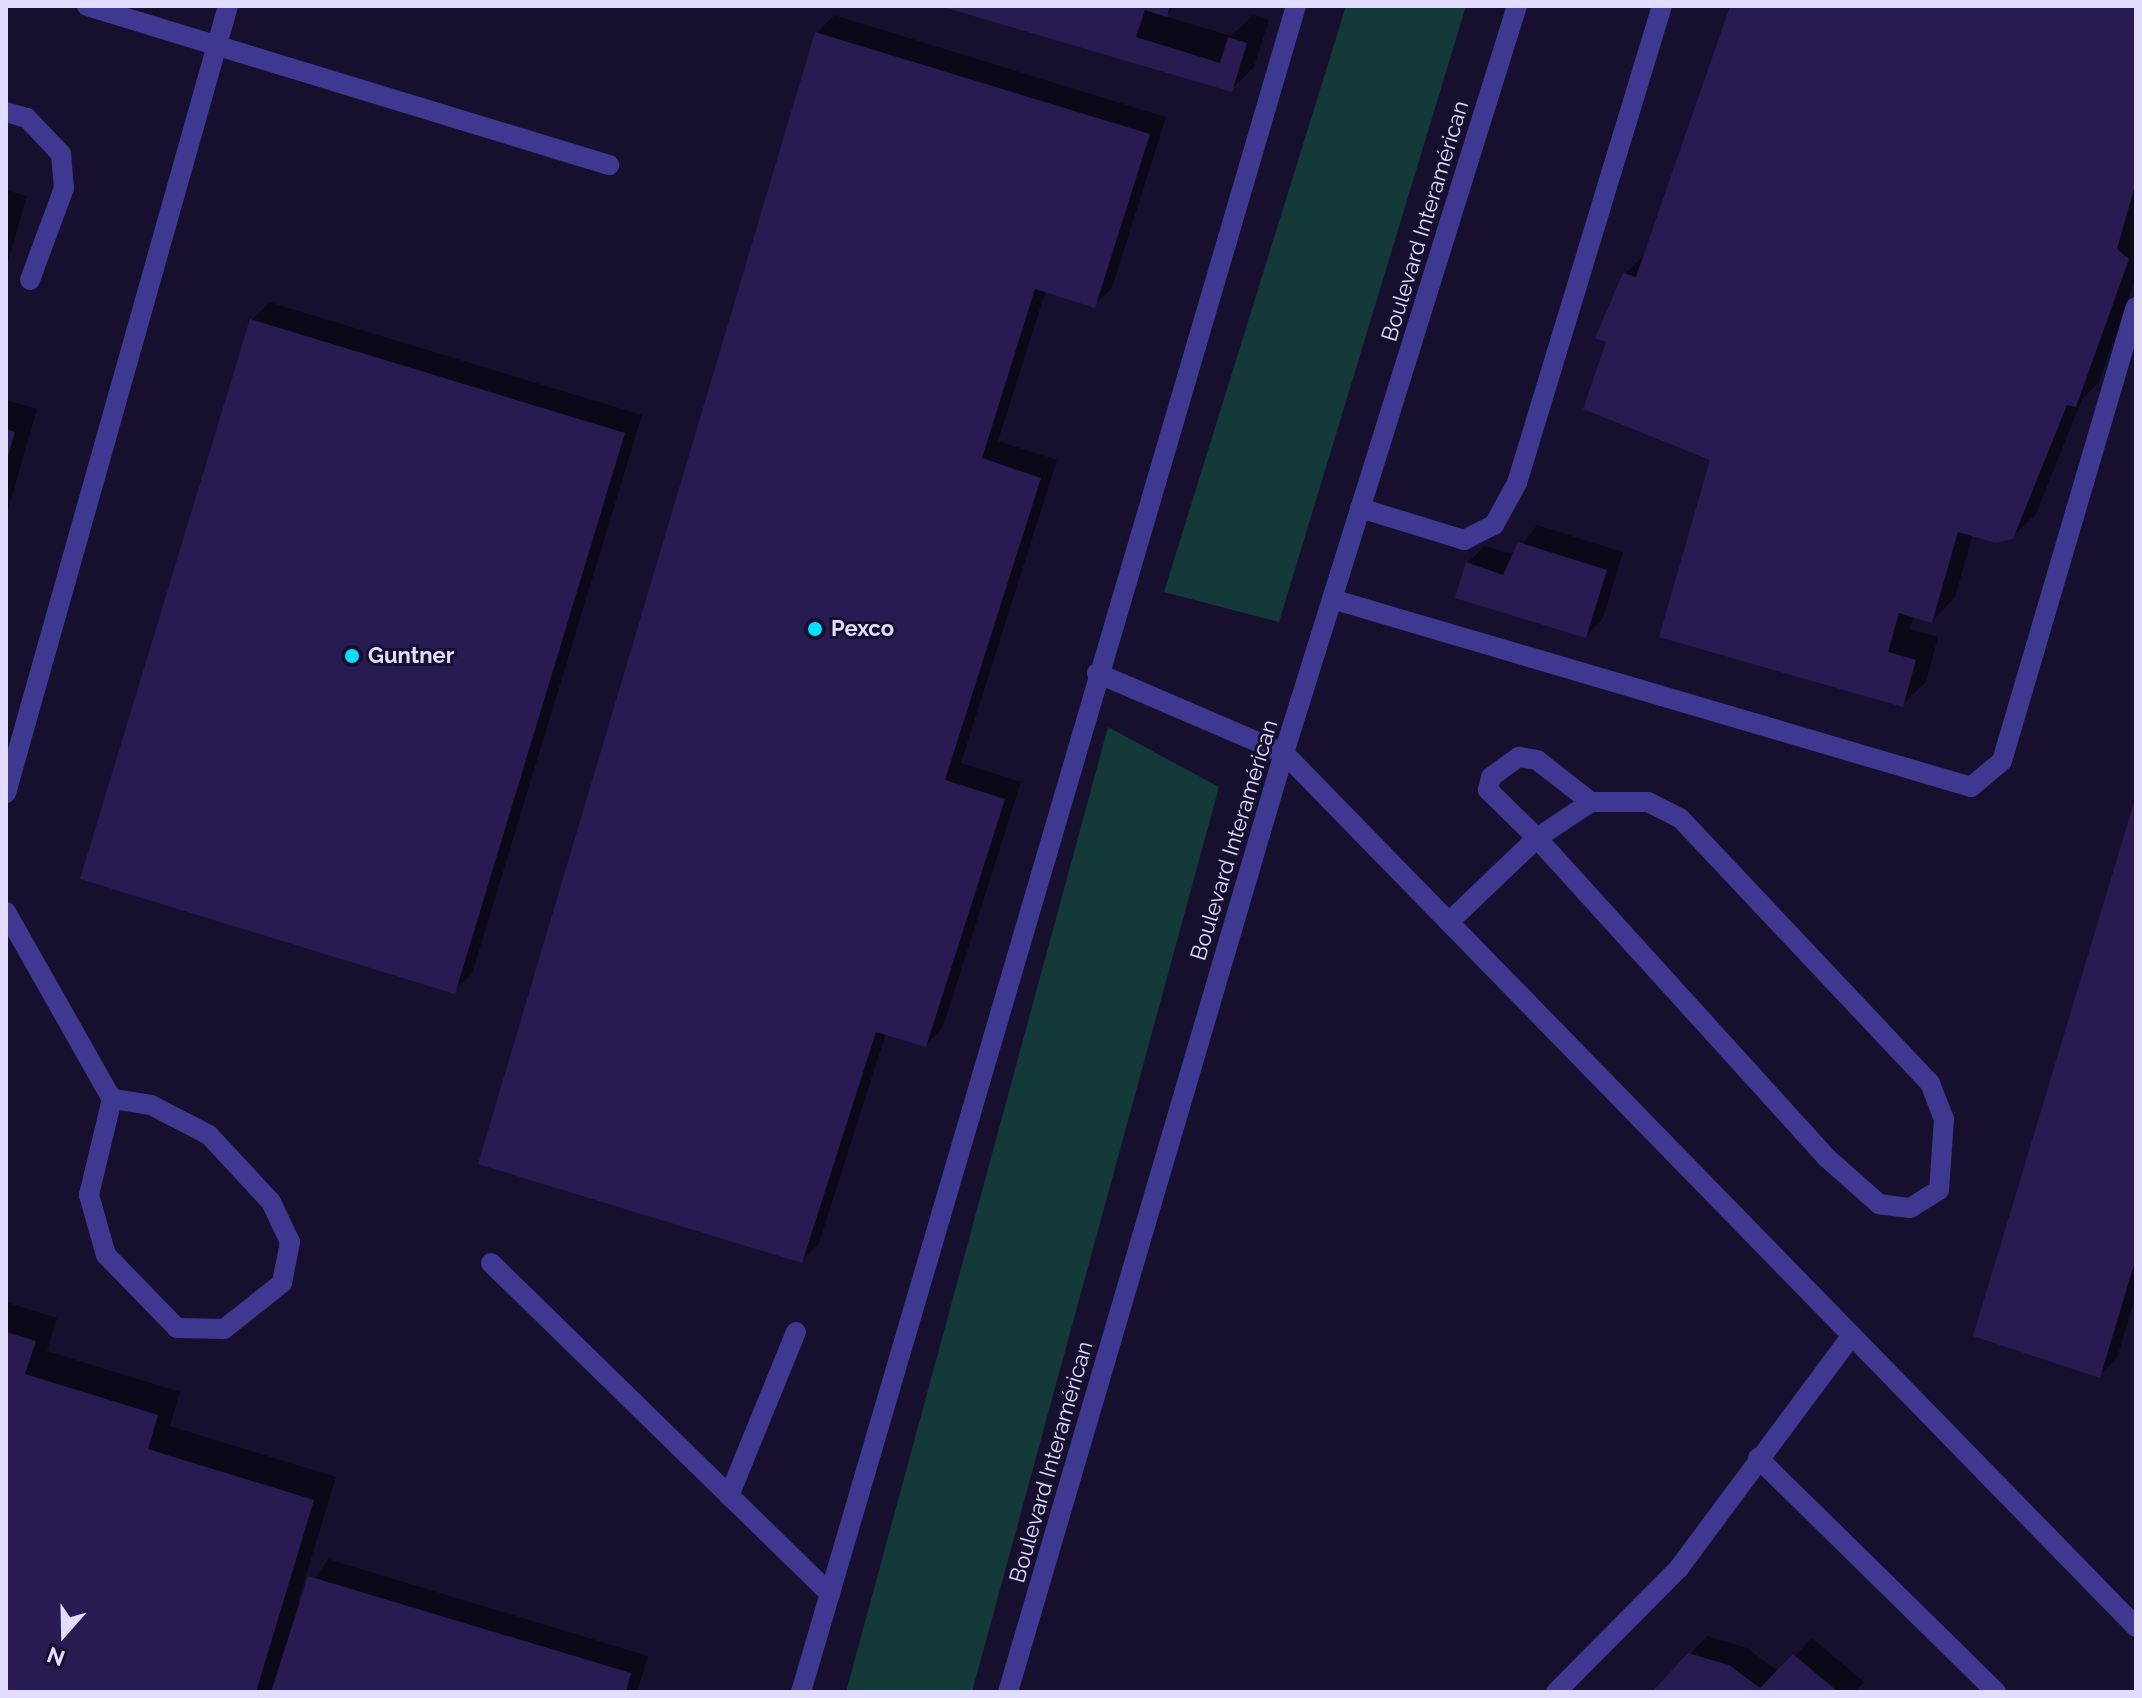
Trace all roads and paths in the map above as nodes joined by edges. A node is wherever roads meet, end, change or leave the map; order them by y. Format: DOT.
graph roads {
  1 [pos="87,6"];
  2 [pos="228,6"];
  3 [pos="1296,6"];
  4 [pos="1517,6"];
  5 [pos="1662,6"];
  6 [pos="216,45"];
  7 [pos="6,112"];
  8 [pos="609,165"];
  9 [pos="30,280"];
  10 [pos="2136,307"];
  11 [pos="1360,508"];
  12 [pos="1332,599"];
  13 [pos="1097,673"];
  14 [pos="1284,753"];
  15 [pos="6,793"];
  16 [pos="1591,802"];
  17 [pos="1537,838"];
  18 [pos="6,912"];
  19 [pos="1449,922"];
  20 [pos="112,1099"];
  21 [pos="491,1263"];
  22 [pos="796,1332"];
  23 [pos="1852,1335"];
  24 [pos="1758,1458"];
  25 [pos="729,1496"];
  26 [pos="830,1594"];
  27 [pos="2136,1627"];
  28 [pos="801,1692"];
  29 [pos="1008,1692"];
  30 [pos="1556,1692"];
  31 [pos="1996,1692"];
  1 -- 6 [label="street"];
  2 -- 6 [label="street"];
  3 -- 13 [label="street"];
  4 -- 11 [label="street, Boulevard Interamérican"];
  5 -- 11 [label="street"];
  6 -- 8 [label="street"];
  6 -- 15 [label="street"];
  7 -- 9 [label="street"];
  10 -- 12 [label="street"];
  11 -- 12 [label="street, Boulevard Interamérican"];
  12 -- 14 [label="street, Boulevard Interamérican"];
  13 -- 14 [label="street"];
  13 -- 26 [label="street"];
  14 -- 19 [label="street"];
  14 -- 29 [label="street, Boulevard Interamérican"];
  16 -- 17 [label="street"];
  16 -- 17 [label="street"];
  16 -- 17 [label="street"];
  17 -- 19 [label="street"];
  18 -- 20 [label="street"];
  19 -- 23 [label="street"];
  20 -- 20 [label="street"];
  21 -- 25 [label="street"];
  22 -- 25 [label="street"];
  23 -- 24 [label="street"];
  23 -- 27 [label="street"];
  24 -- 30 [label="street"];
  24 -- 31 [label="street"];
  25 -- 26 [label="street"];
  26 -- 28 [label="street"];
}
